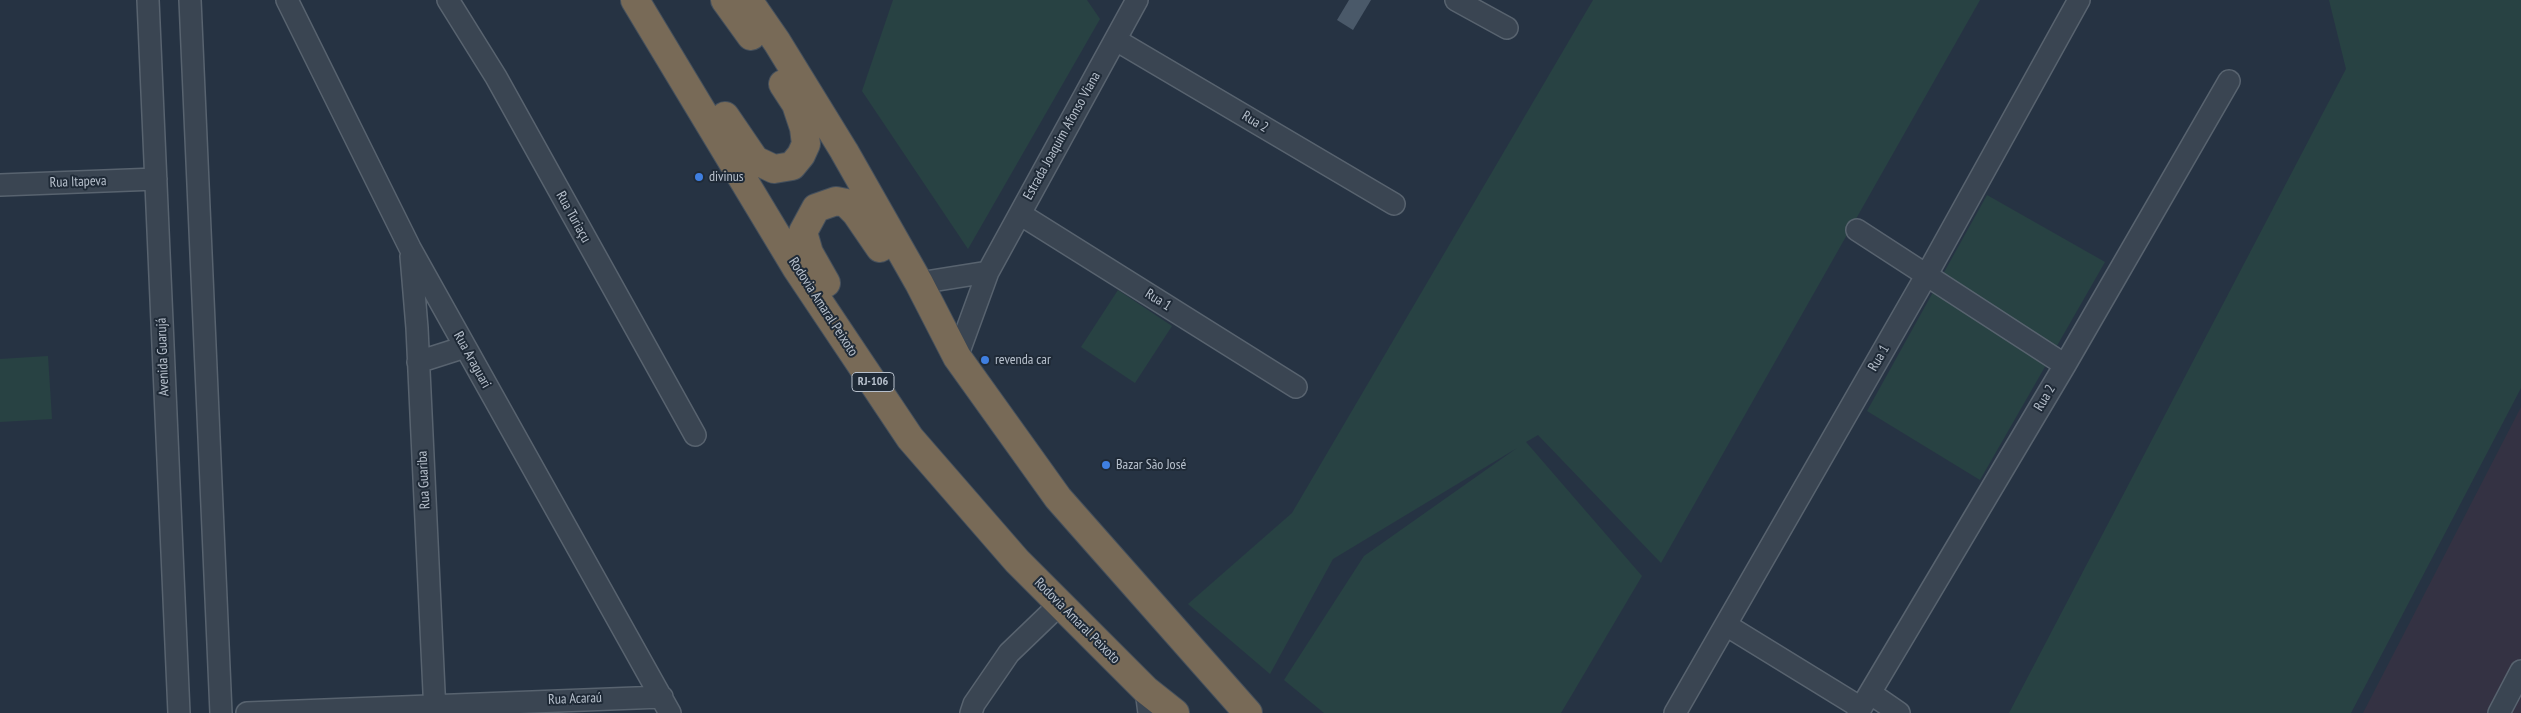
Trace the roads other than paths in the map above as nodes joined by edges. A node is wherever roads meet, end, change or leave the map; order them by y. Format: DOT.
graph roads {
  1 [pos="148,0"];
  2 [pos="190,0"];
  3 [pos="448,0"];
  4 [pos="635,0"];
  5 [pos="652,0"];
  6 [pos="725,0"];
  7 [pos="748,0"];
  8 [pos="1137,0"];
  9 [pos="1456,0"];
  10 [pos="2078,0"];
  11 [pos="284,1"];
  12 [pos="1507,28"];
  13 [pos="1116,40"];
  14 [pos="2229,81"];
  15 [pos="156,179"];
  16 [pos="0,185"];
  17 [pos="1394,204"];
  18 [pos="1020,214"];
  19 [pos="1857,230"];
  20 [pos="410,248"];
  21 [pos="988,272"];
  22 [pos="1926,276"];
  23 [pos="919,283"];
  24 [pos="465,347"];
  25 [pos="957,357"];
  26 [pos="418,362"];
  27 [pos="2065,365"];
  28 [pos="1296,387"];
  29 [pos="695,435"];
  30 [pos="1040,475"];
  31 [pos="1051,595"];
  32 [pos="1726,625"];
  33 [pos="2521,672"];
  34 [pos="1147,702"];
  35 [pos="666,705"];
  36 [pos="1863,705"];
  37 [pos="435,708"];
  38 [pos="179,713"];
  39 [pos="222,713"];
  40 [pos="247,713"];
  41 [pos="971,713"];
  42 [pos="1175,713"];
  43 [pos="1248,713"];
  44 [pos="1675,713"];
  45 [pos="1899,713"];
  46 [pos="2499,713"];
  1 -- 15 [label="street, Avenida Guarujá"];
  2 -- 39 [label="street"];
  3 -- 29 [label="street, Rua Turiaçu"];
  4 -- 31 [label="highway, Rodovia Amaral Peixoto / RJ-106"];
  5 -- 6 [label="highway"];
  7 -- 23 [label="highway"];
  8 -- 13 [label="street, Estrada Joaquim Afonso Viana"];
  9 -- 12 [label="street"];
  10 -- 22 [label="street, Rua 1"];
  11 -- 20 [label="street, Rua Araguari"];
  13 -- 17 [label="street, Rua 2"];
  13 -- 18 [label="street, Estrada Joaquim Afonso Viana"];
  14 -- 27 [label="street, Rua 2"];
  15 -- 16 [label="street, Rua Itapeva"];
  15 -- 38 [label="street, Avenida Guarujá"];
  18 -- 21 [label="street, Estrada Joaquim Afonso Viana"];
  18 -- 28 [label="street, Rua 1"];
  19 -- 22 [label="street"];
  20 -- 24 [label="street, Rua Araguari"];
  20 -- 26 [label="street, Rua Guariba"];
  21 -- 23 [label="street"];
  21 -- 25 [label="street, Estrada Joaquim Afonso Viana"];
  22 -- 27 [label="street"];
  22 -- 32 [label="street, Rua 1"];
  23 -- 25 [label="highway"];
  24 -- 26 [label="street"];
  24 -- 35 [label="street, Rua Araguari"];
  25 -- 30 [label="highway"];
  26 -- 37 [label="street, Rua Guariba"];
  27 -- 36 [label="street, Rua 2"];
  30 -- 31 [label="highway"];
  30 -- 43 [label="highway"];
  31 -- 34 [label="highway, Rodovia Amaral Peixoto / RJ-106"];
  31 -- 41 [label="street"];
  32 -- 36 [label="street"];
  32 -- 44 [label="street, Rua 1"];
  33 -- 46 [label="street"];
  34 -- 42 [label="highway, Rodovia Amaral Peixoto / RJ-106"];
  35 -- 37 [label="street, Rua Acaraú"];
  36 -- 45 [label="street"];
  37 -- 40 [label="street, Rua Acaraú"];
}
